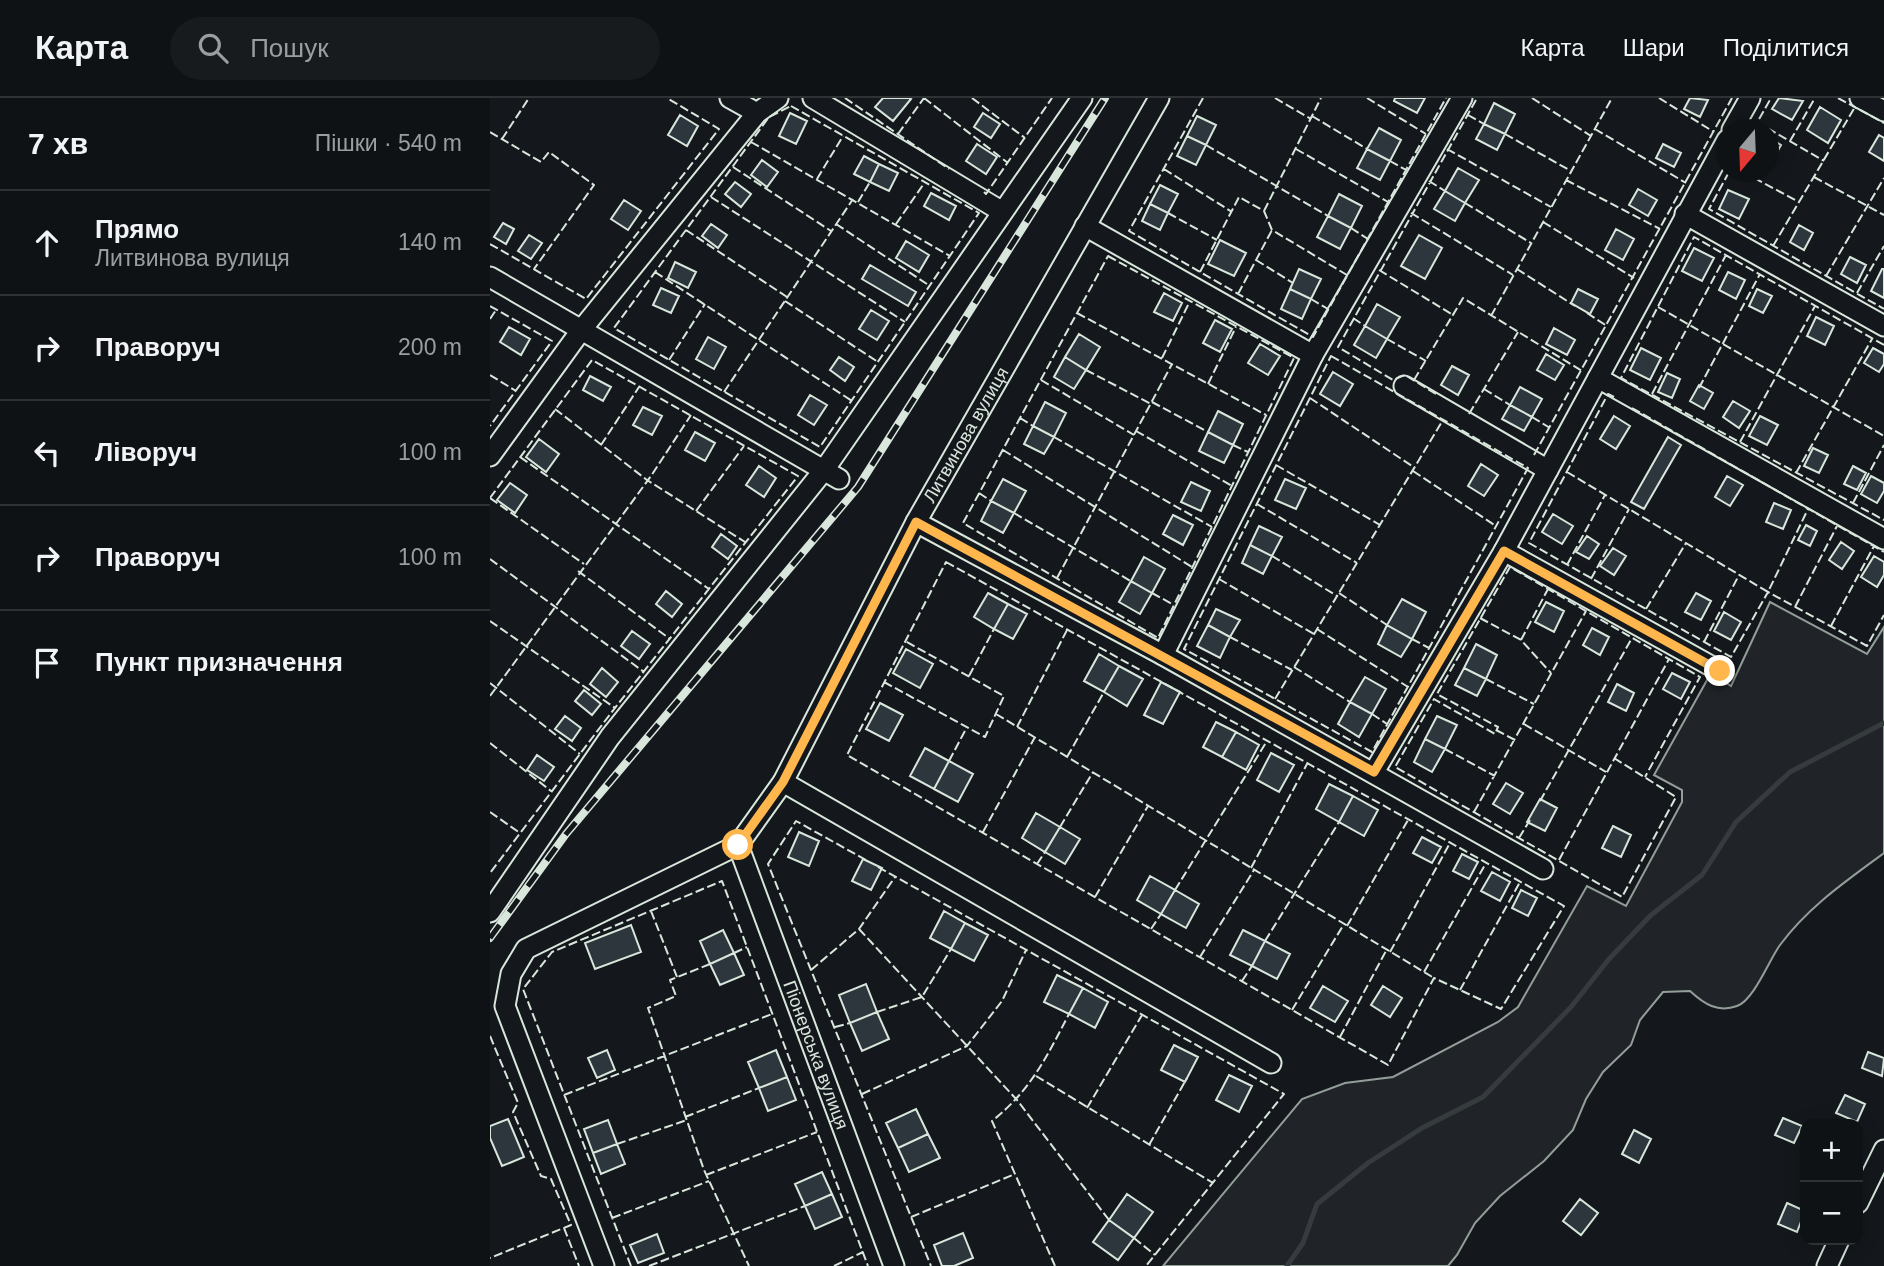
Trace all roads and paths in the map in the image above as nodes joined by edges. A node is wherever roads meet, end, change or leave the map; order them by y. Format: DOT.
graph roads {
  1 [pos="730,98"];
  2 [pos="778,98"];
  3 [pos="813,98"];
  4 [pos="1082,98"];
  5 [pos="1159,98"];
  6 [pos="1462,98"];
  7 [pos="1750,98"];
  8 [pos="1860,98"];
  9 [pos="1884,111"];
  10 [pos="757,113"];
  11 [pos="1738,119"];
  12 [pos="1716,160"];
  13 [pos="1001,211"];
  14 [pos="1685,215"];
  15 [pos="1085,226"];
  16 [pos="490,277"];
  17 [pos="1884,326"];
  18 [pos="582,329"];
  19 [pos="1313,355"];
  20 [pos="1598,378"];
  21 [pos="1404,386"];
  22 [pos="490,456"];
  23 [pos="1548,470"];
  24 [pos="832,474"];
  25 [pos="916,522"];
  26 [pos="1884,538"];
  27 [pos="1504,551"];
  28 [pos="1163,655"];
  29 [pos="1720,671"];
  30 [pos="1374,772"];
  31 [pos="783,782"];
  32 [pos="738,845"];
  33 [pos="1543,869"];
  34 [pos="490,912"];
  35 [pos="1271,1063"];
  36 [pos="1884,1150"];
  37 [pos="1863,1193"];
  38 [pos="1837,1245"];
  39 [pos="604,1266"];
  40 [pos="894,1266"];
  41 [pos="1827,1266"];
  1 -- 10 [label="street"];
  2 -- 10 [label="street"];
  3 -- 13 [label="street"];
  4 -- 13 [label="street"];
  5 -- 15 [label="street, Литвинова вулиця"];
  6 -- 19 [label="street"];
  7 -- 11 [label="street"];
  8 -- 9 [label="street"];
  10 -- 18 [label="street"];
  12 -- 14 [label="street"];
  13 -- 24 [label="street"];
  14 -- 17 [label="street"];
  14 -- 20 [label="street"];
  15 -- 19 [label="street"];
  15 -- 25 [label="street, Литвинова вулиця"];
  16 -- 18 [label="street"];
  18 -- 22 [label="street"];
  18 -- 24 [label="street"];
  19 -- 28 [label="street"];
  20 -- 23 [label="street"];
  20 -- 26 [label="street"];
  21 -- 23 [label="street"];
  23 -- 27 [label="street"];
  24 -- 34 [label="street"];
  25 -- 28 [label="street"];
  25 -- 31 [label="street, Литвинова вулиця"];
  27 -- 29 [label="street"];
  27 -- 30 [label="street"];
  28 -- 30 [label="street"];
  30 -- 33 [label="street"];
  31 -- 32 [label="street, Литвинова вулиця"];
  31 -- 35 [label="street"];
  32 -- 39 [label="street"];
  32 -- 40 [label="street, Піонерська вулиця"];
  36 -- 37 [label="street"];
  38 -- 41 [label="street"];
}
